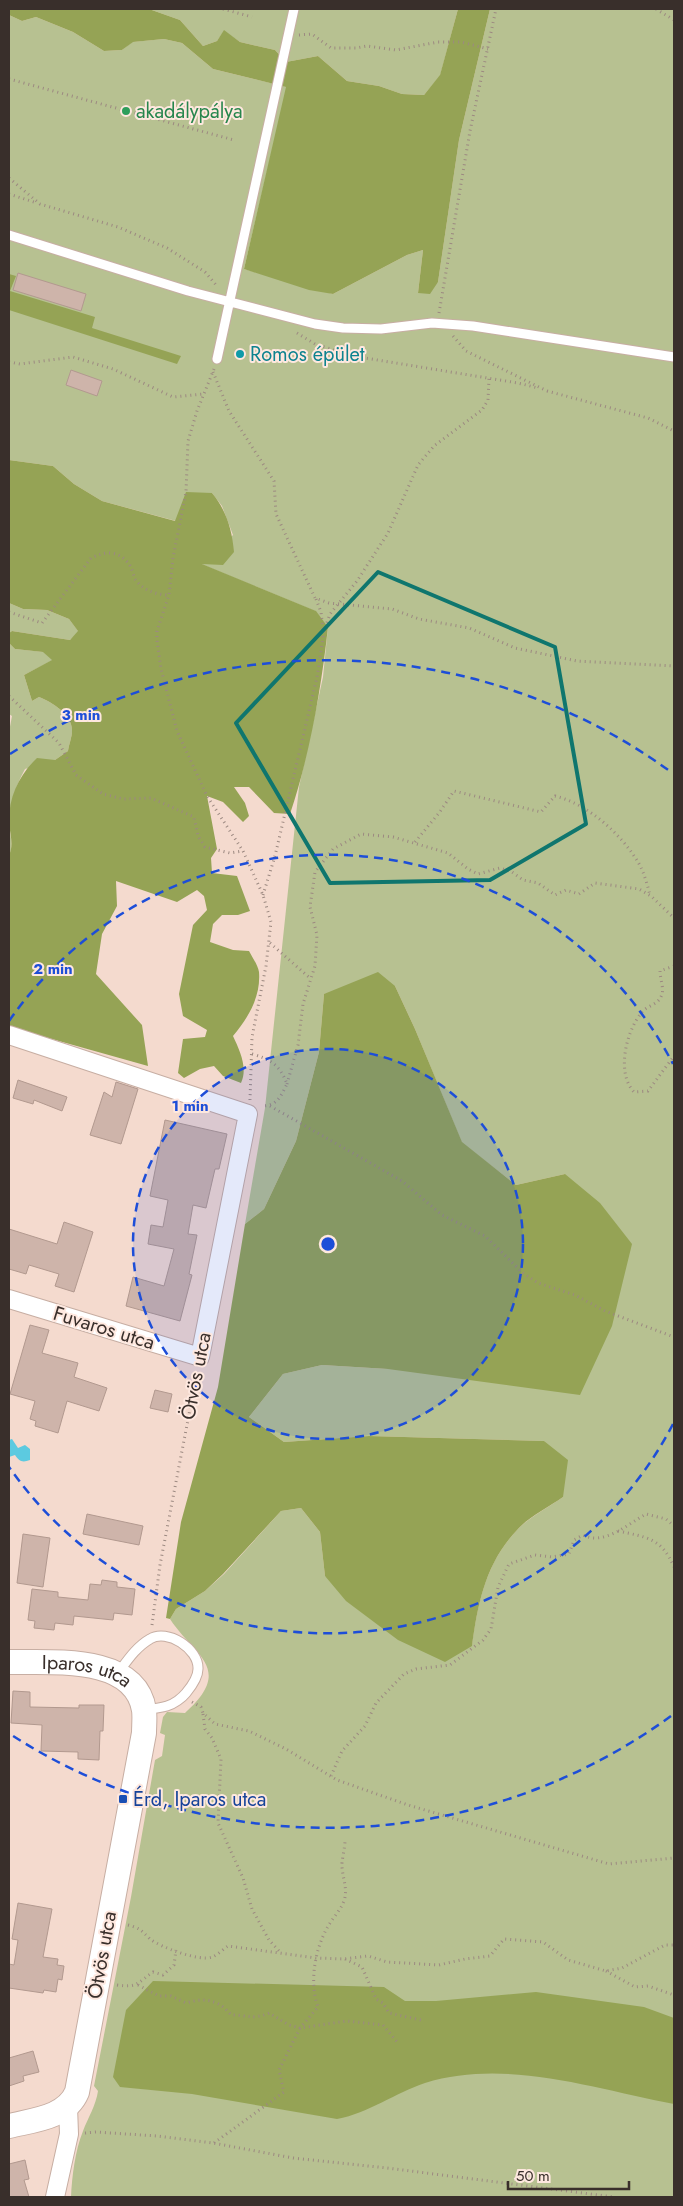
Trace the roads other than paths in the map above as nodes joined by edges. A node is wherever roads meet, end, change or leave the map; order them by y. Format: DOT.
graph roads {
  1 [pos="294,9"];
  2 [pos="9,235"];
  3 [pos="231,301"];
  4 [pos="674,357"];
  5 [pos="217,359"];
  6 [pos="9,1035"];
  7 [pos="9,1299"];
  8 [pos="200,1357"];
  9 [pos="9,1662"];
  10 [pos="118,1673"];
  11 [pos="144,1710"];
  12 [pos="68,2106"];
  13 [pos="9,2126"];
  14 [pos="55,2197"];
  1 -- 3 [label="lane"];
  2 -- 3 [label="lane"];
  3 -- 4 [label="lane"];
  3 -- 5 [label="lane"];
  6 -- 8 [label="street, Ötvös utca"];
  7 -- 8 [label="street, Fuvaros utca"];
  9 -- 10 [label="street, Iparos utca"];
  10 -- 11 [label="street, Iparos utca"];
  10 -- 11 [label="lane"];
  11 -- 12 [label="street, Ötvös utca"];
  12 -- 13 [label="street"];
  12 -- 14 [label="street, Ötvös utca"];
}
